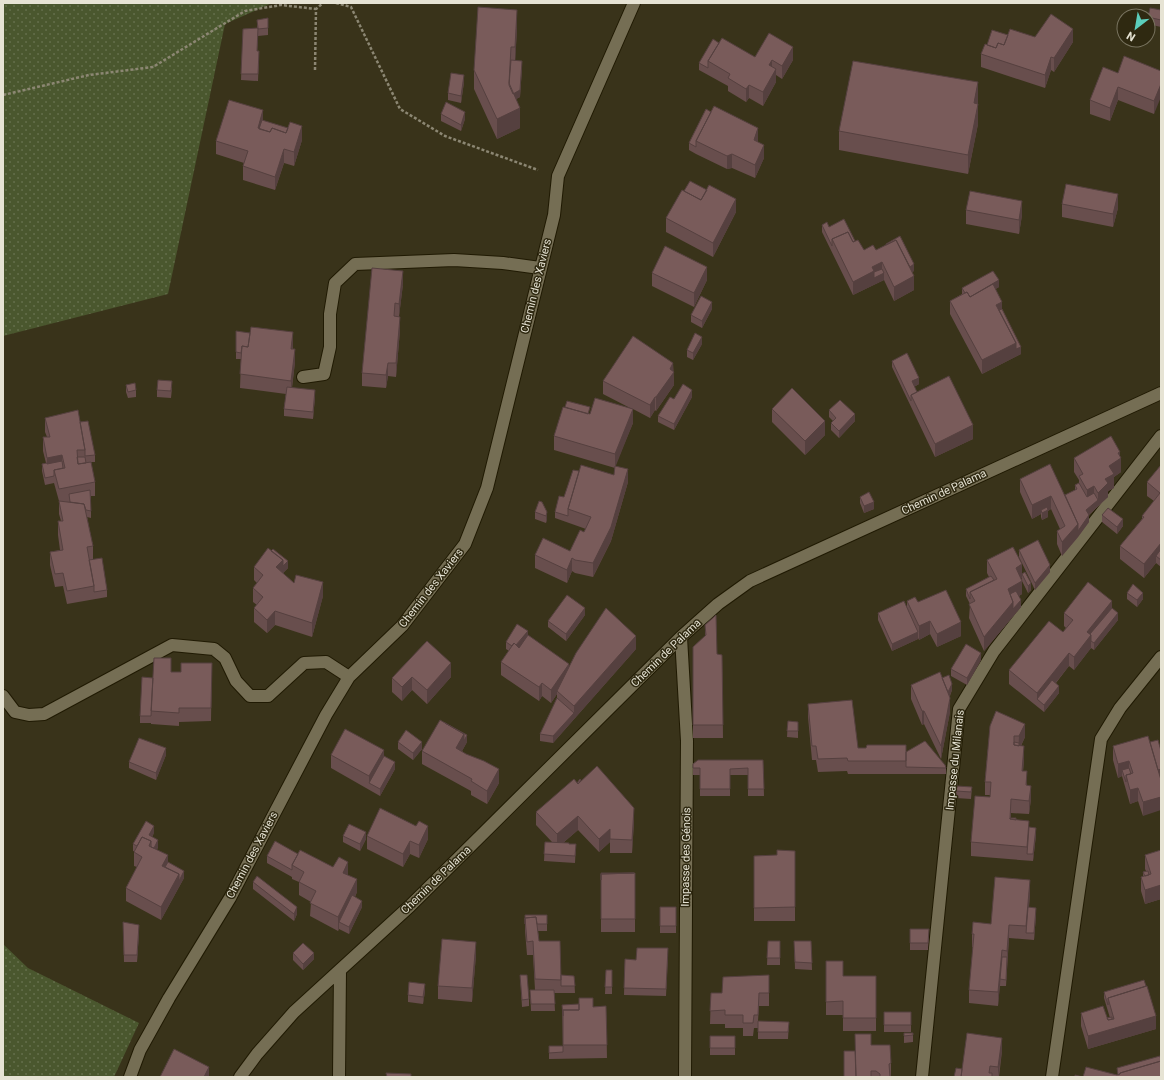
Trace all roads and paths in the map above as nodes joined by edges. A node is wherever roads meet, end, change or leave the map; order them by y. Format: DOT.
graph roads {
  1 [pos="323,3"];
  2 [pos="336,3"];
  3 [pos="634,3"];
  4 [pos="316,9"];
  5 [pos="315,70"];
  6 [pos="3,95"];
  7 [pos="558,176"];
  8 [pos="540,268"];
  9 [pos="303,377"];
  10 [pos="1161,393"];
  11 [pos="1161,436"];
  12 [pos="681,637"];
  13 [pos="1161,657"];
  14 [pos="349,677"];
  15 [pos="3,696"];
  16 [pos="340,971"];
  17 [pos="130,1077"];
  18 [pos="240,1077"];
  19 [pos="339,1077"];
  20 [pos="685,1077"];
  21 [pos="922,1077"];
  22 [pos="1052,1077"];
  1 -- 4 [label="path"];
  2 -- 7 [label="path"];
  3 -- 7 [label="street, Chemin des Xaviers"];
  4 -- 5 [label="path"];
  4 -- 6 [label="path"];
  7 -- 8 [label="street, Chemin des Xaviers"];
  8 -- 9 [label="street"];
  8 -- 14 [label="street, Chemin des Xaviers"];
  10 -- 12 [label="street, Chemin de Palama"];
  11 -- 21 [label="street, Impasse du Milanais"];
  12 -- 16 [label="street, Chemin de Palama"];
  12 -- 20 [label="street, Impasse des Génois"];
  13 -- 22 [label="street"];
  14 -- 15 [label="street"];
  14 -- 17 [label="street, Chemin des Xaviers"];
  16 -- 18 [label="street, Chemin de Palama"];
  16 -- 19 [label="street"];
}
